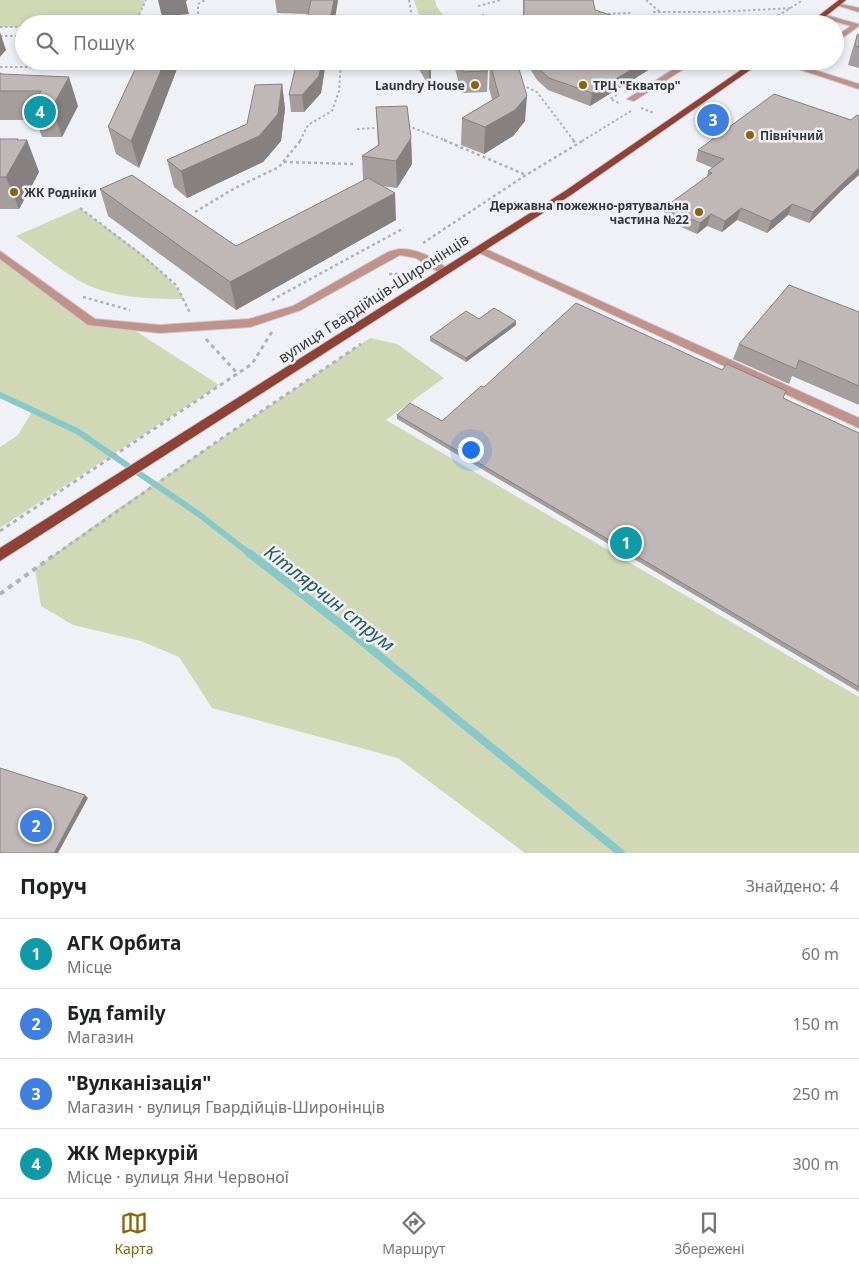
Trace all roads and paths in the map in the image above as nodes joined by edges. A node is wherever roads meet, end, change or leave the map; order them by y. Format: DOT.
graph roads {
  1 [pos="206,0"];
  2 [pos="409,0"];
  3 [pos="501,0"];
  4 [pos="646,0"];
  5 [pos="803,0"];
  6 [pos="145,1"];
  7 [pos="842,1"];
  8 [pos="478,6"];
  9 [pos="859,10"];
  10 [pos="660,12"];
  11 [pos="140,15"];
  12 [pos="198,15"];
  13 [pos="412,15"];
  14 [pos="779,15"];
  15 [pos="823,15"];
  16 [pos="844,22"];
  17 [pos="857,25"];
  18 [pos="0,27"];
  19 [pos="15,27"];
  20 [pos="844,34"];
  21 [pos="0,36"];
  22 [pos="15,36"];
  23 [pos="0,67"];
  24 [pos="15,67"];
  25 [pos="340,70"];
  26 [pos="678,70"];
  27 [pos="747,70"];
  28 [pos="807,70"];
  29 [pos="518,83"];
  30 [pos="859,86"];
  31 [pos="631,99"];
  32 [pos="640,105"];
  33 [pos="634,109"];
  34 [pos="654,112"];
  35 [pos="400,127"];
  36 [pos="383,128"];
  37 [pos="357,130"];
  38 [pos="576,144"];
  39 [pos="283,162"];
  40 [pos="354,164"];
  41 [pos="526,175"];
  42 [pos="80,208"];
  43 [pos="195,212"];
  44 [pos="404,228"];
  45 [pos="479,249"];
  46 [pos="411,251"];
  47 [pos="0,254"];
  48 [pos="445,272"];
  49 [pos="76,292"];
  50 [pos="270,301"];
  51 [pos="136,312"];
  52 [pos="182,315"];
  53 [pos="280,326"];
  54 [pos="194,327"];
  55 [pos="237,373"];
  56 [pos="278,399"];
  57 [pos="859,423"];
  58 [pos="0,531"];
  59 [pos="0,555"];
  60 [pos="0,594"];
  1 -- 12 [label="path"];
  2 -- 13 [label="path"];
  3 -- 8 [label="path"];
  4 -- 10 [label="path"];
  5 -- 14 [label="path"];
  6 -- 11 [label="path"];
  7 -- 9 [label="street"];
  7 -- 15 [label="main road"];
  16 -- 17 [label="street"];
  17 -- 20 [label="street"];
  18 -- 19 [label="path"];
  21 -- 22 [label="path"];
  23 -- 24 [label="path"];
  25 -- 39 [label="path"];
  26 -- 31 [label="street"];
  27 -- 45 [label="main road, вулиця Гвардійців-Широнінців"];
  28 -- 30 [label="street"];
  29 -- 38 [label="path"];
  32 -- 34 [label="path"];
  33 -- 38 [label="path"];
  35 -- 41 [label="path"];
  36 -- 37 [label="path"];
  38 -- 41 [label="path"];
  39 -- 40 [label="path"];
  39 -- 43 [label="path"];
  41 -- 46 [label="path"];
  42 -- 52 [label="path"];
  44 -- 50 [label="path"];
  45 -- 48 [label="main road, вулиця Гвардійців-Широнінців"];
  45 -- 57 [label="street"];
  46 -- 48 [label="street"];
  46 -- 54 [label="street"];
  47 -- 54 [label="street"];
  48 -- 59 [label="main road, вулиця Гвардійців-Широнінців"];
  49 -- 51 [label="path"];
  53 -- 55 [label="path"];
  54 -- 55 [label="path"];
  55 -- 58 [label="path"];
  56 -- 60 [label="path"];
}
